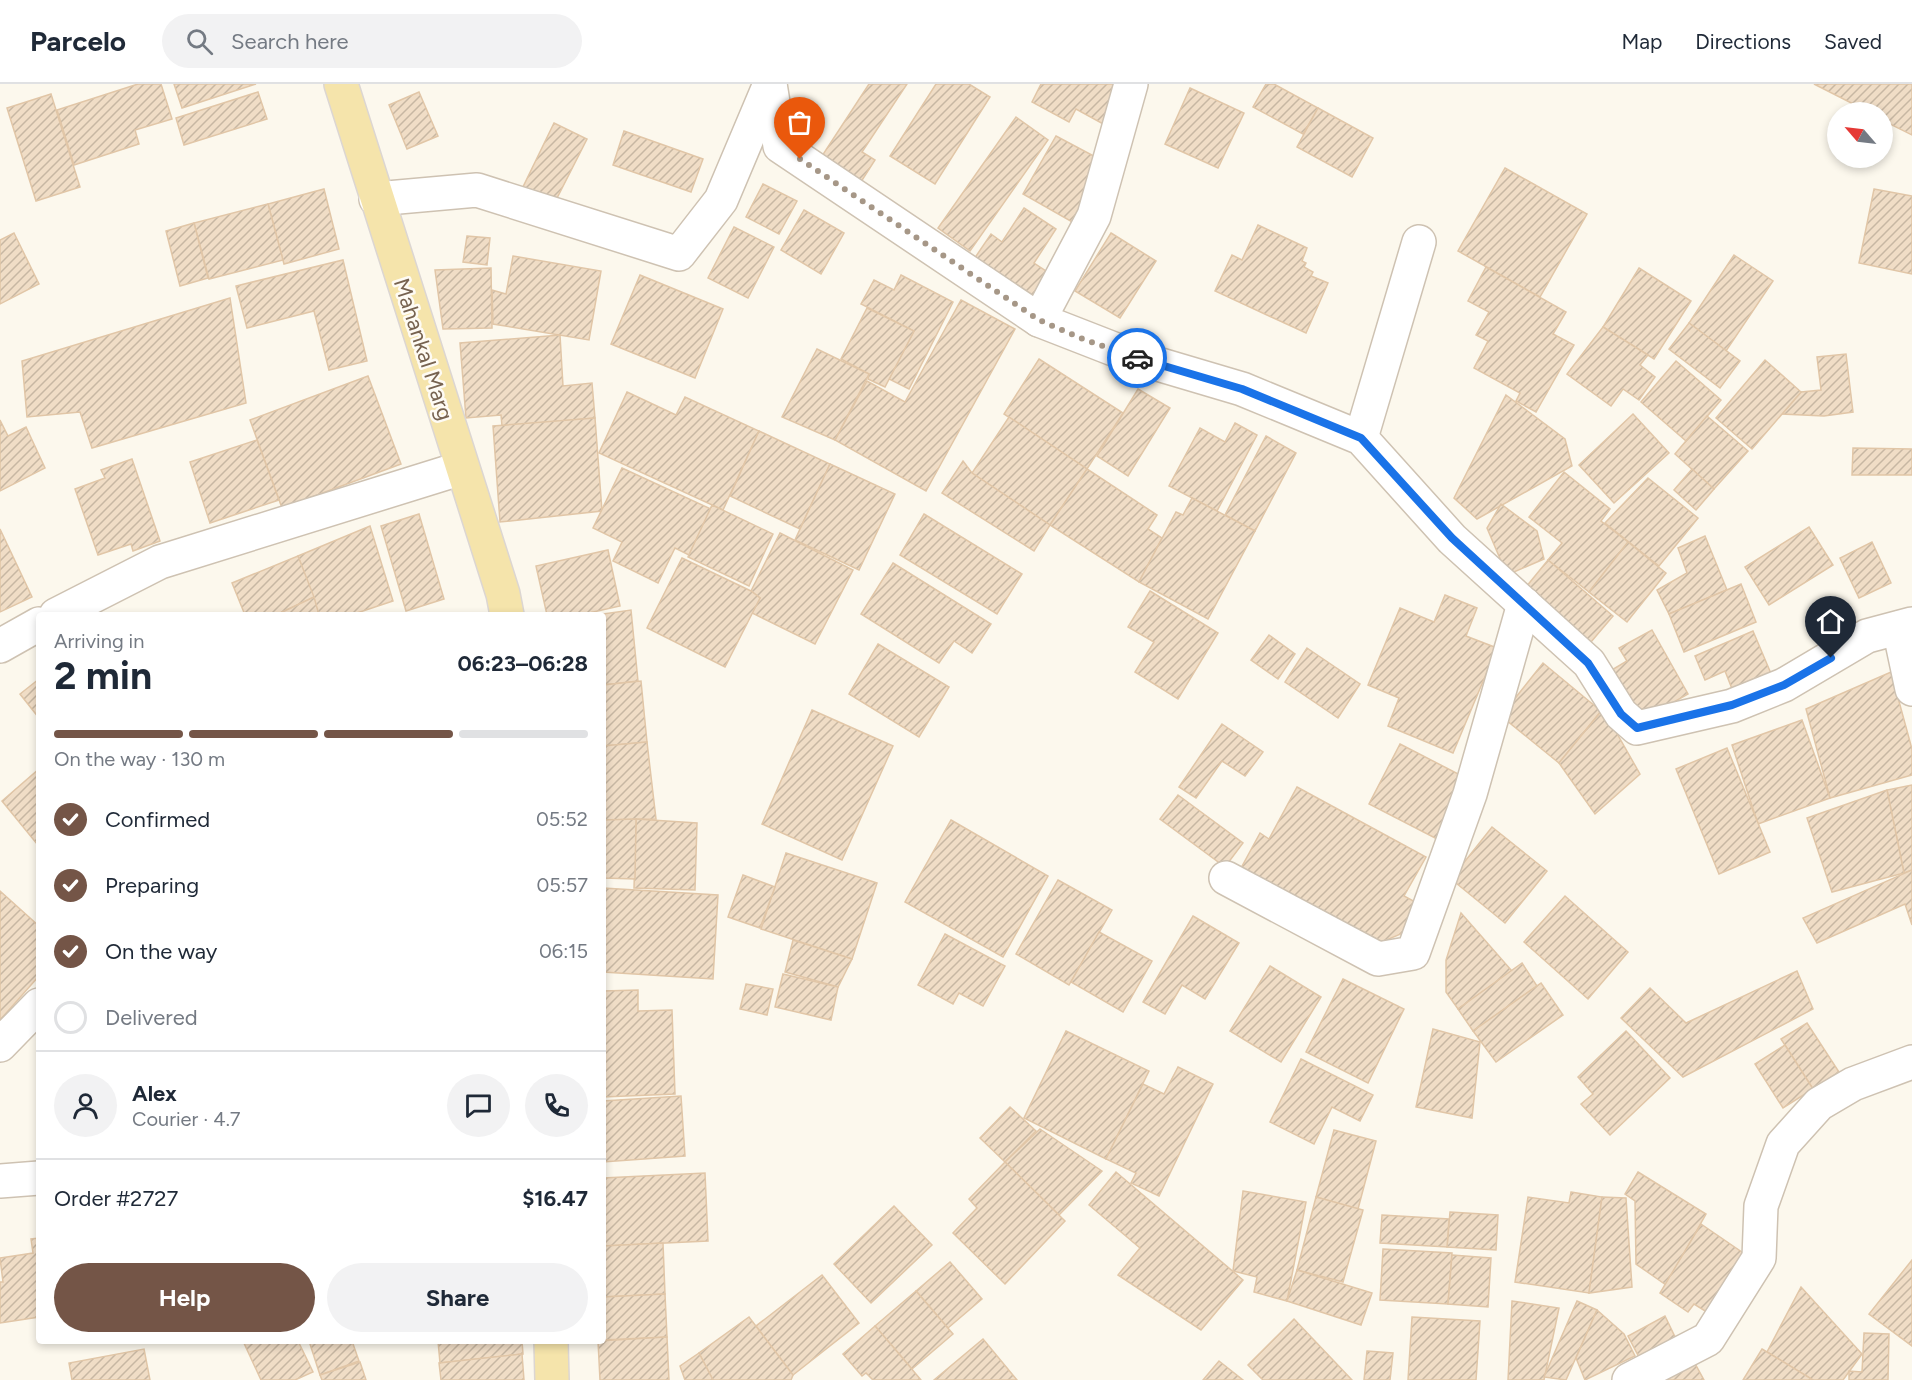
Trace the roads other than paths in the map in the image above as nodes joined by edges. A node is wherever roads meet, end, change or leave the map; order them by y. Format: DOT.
graph roads {
  1 [pos="1131,84"];
  2 [pos="345,86"];
  3 [pos="376,199"];
  4 [pos="1419,242"];
  5 [pos="1039,320"];
  6 [pos="1361,438"];
  7 [pos="462,468"];
  8 [pos="1524,604"];
  9 [pos="63,612"];
  10 [pos="506,612"];
  11 [pos="36,626"];
  12 [pos="1906,626"];
  13 [pos="0,646"];
  14 [pos="1912,689"];
  15 [pos="1226,878"];
  16 [pos="36,1008"];
  17 [pos="0,1045"];
  18 [pos="1912,1062"];
  19 [pos="36,1179"];
  20 [pos="0,1181"];
  21 [pos="551,1344"];
  22 [pos="552,1380"];
  23 [pos="1629,1380"];
  1 -- 5 [label="street"];
  2 -- 3 [label="main road, Mahankal Marg"];
  3 -- 5 [label="street"];
  3 -- 7 [label="main road, Mahankal Marg"];
  4 -- 6 [label="street"];
  5 -- 6 [label="street"];
  6 -- 8 [label="street"];
  7 -- 9 [label="street"];
  7 -- 10 [label="main road, Mahankal Marg"];
  8 -- 12 [label="street"];
  8 -- 15 [label="street"];
  11 -- 13 [label="street"];
  12 -- 14 [label="street"];
  16 -- 17 [label="street"];
  18 -- 23 [label="street"];
  19 -- 20 [label="street"];
  21 -- 22 [label="main road"];
}
